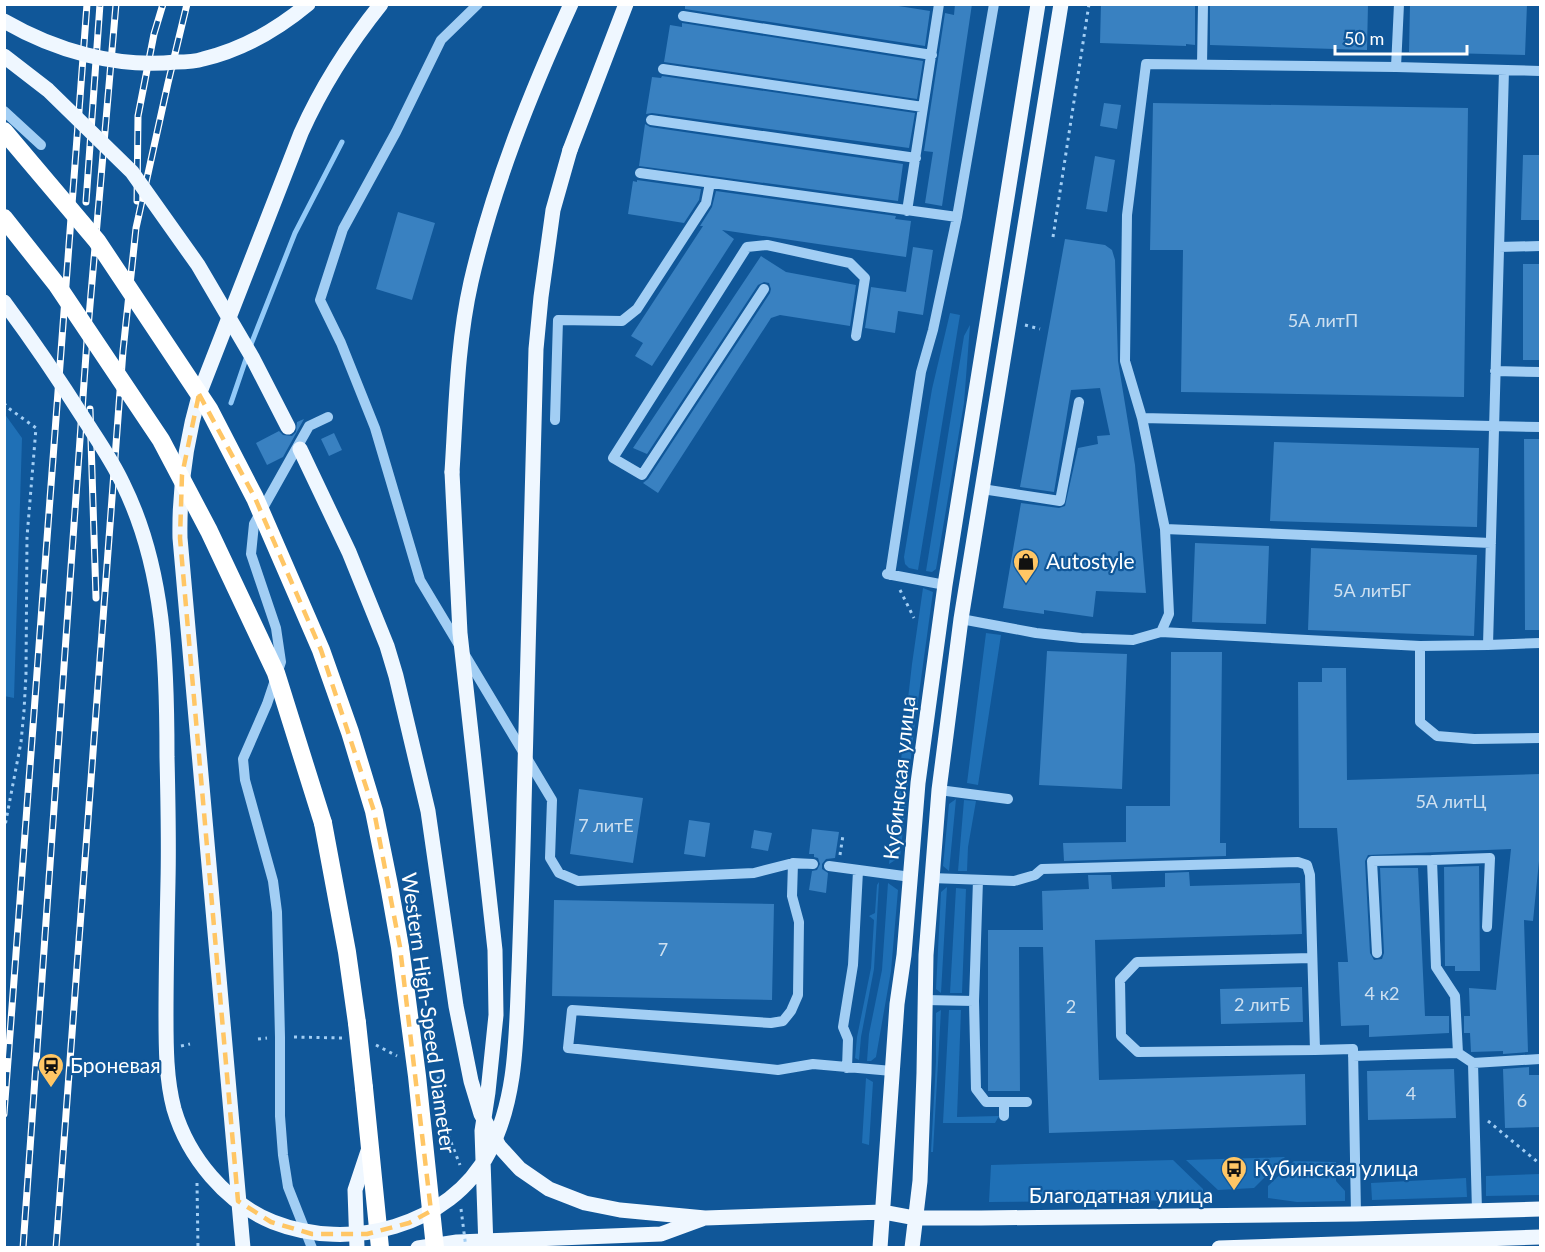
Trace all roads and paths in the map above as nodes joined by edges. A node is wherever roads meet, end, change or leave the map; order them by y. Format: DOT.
graph roads {
  1 [pos="308,4"];
  2 [pos="381,4"];
  3 [pos="478,4"];
  4 [pos="571,4"];
  5 [pos="626,4"];
  6 [pos="939,4"];
  7 [pos="994,4"];
  8 [pos="1038,4"];
  9 [pos="1061,4"];
  10 [pos="1089,4"];
  11 [pos="1203,4"];
  12 [pos="1399,4"];
  13 [pos="683,16"];
  14 [pos="4,21"];
  15 [pos="932,55"];
  16 [pos="4,56"];
  17 [pos="1202,65"];
  18 [pos="1396,67"];
  19 [pos="663,69"];
  20 [pos="1504,70"];
  21 [pos="1540,71"];
  22 [pos="923,107"];
  23 [pos="4,111"];
  24 [pos="651,120"];
  25 [pos="4,131"];
  26 [pos="41,145"];
  27 [pos="915,158"];
  28 [pos="640,173"];
  29 [pos="710,183"];
  30 [pos="907,211"];
  31 [pos="957,217"];
  32 [pos="4,218"];
  33 [pos="1053,237"];
  34 [pos="1540,246"];
  35 [pos="1499,247"];
  36 [pos="764,289"];
  37 [pos="4,302"];
  38 [pos="1018,320"];
  39 [pos="1040,329"];
  40 [pos="856,336"];
  41 [pos="1495,371"];
  42 [pos="1540,372"];
  43 [pos="1079,402"];
  44 [pos="4,403"];
  45 [pos="327,417"];
  46 [pos="1142,418"];
  47 [pos="555,420"];
  48 [pos="1494,426"];
  49 [pos="288,427"];
  50 [pos="1540,427"];
  51 [pos="300,448"];
  52 [pos="982,489"];
  53 [pos="1165,529"];
  54 [pos="1491,543"];
  55 [pos="945,585"];
  56 [pos="899,588"];
  57 [pos="914,618"];
  58 [pos="961,619"];
  59 [pos="1161,632"];
  60 [pos="1540,643"];
  61 [pos="1488,645"];
  62 [pos="1420,646"];
  63 [pos="1540,738"];
  64 [pos="939,790"];
  65 [pos="1008,799"];
  66 [pos="4,831"];
  67 [pos="1432,860"];
  68 [pos="793,863"];
  69 [pos="813,864"];
  70 [pos="829,866"];
  71 [pos="858,871"];
  72 [pos="4,873"];
  73 [pos="911,877"];
  74 [pos="931,878"];
  75 [pos="978,880"];
  76 [pos="4,884"];
  77 [pos="1487,927"];
  78 [pos="1377,953"];
  79 [pos="1312,958"];
  80 [pos="925,1000"];
  81 [pos="974,1001"];
  82 [pos="1315,1050"];
  83 [pos="1458,1053"];
  84 [pos="1353,1056"];
  85 [pos="1540,1059"];
  86 [pos="1473,1063"];
  87 [pos="847,1068"];
  88 [pos="437,1069"];
  89 [pos="892,1071"];
  90 [pos="1004,1102"];
  91 [pos="1027,1102"];
  92 [pos="1004,1116"];
  93 [pos="1506,1135"];
  94 [pos="370,1145"];
  95 [pos="1540,1164"];
  96 [pos="462,1169"];
  97 [pos="460,1203"];
  98 [pos="1540,1209"];
  99 [pos="1477,1211"];
  100 [pos="883,1212"];
  101 [pos="1356,1214"];
  102 [pos="705,1218"];
  103 [pos="915,1218"];
  104 [pos="1540,1237"];
  105 [pos="1476,1244"];
  106 [pos="1232,1247"];
  107 [pos="243,1248"];
  108 [pos="312,1248"];
  109 [pos="357,1248"];
  110 [pos="380,1248"];
  111 [pos="418,1248"];
  112 [pos="435,1248"];
  113 [pos="466,1248"];
  114 [pos="486,1248"];
  115 [pos="880,1248"];
  116 [pos="912,1248"];
  117 [pos="1219,1248"];
  1 -- 14 [label="main road, bridge"];
  2 -- 107 [label="main road"];
  3 -- 68 [label="lane"];
  4 -- 114 [label="main road, bridge"];
  5 -- 37 [label="main road, bridge"];
  6 -- 15 [label="lane"];
  7 -- 31 [label="lane"];
  8 -- 55 [label="main road, Кубинская улица"];
  9 -- 38 [label="main road, Кубинская улица"];
  10 -- 33 [label="path"];
  11 -- 17 [label="lane"];
  12 -- 18 [label="lane"];
  13 -- 15 [label="lane"];
  15 -- 22 [label="lane"];
  16 -- 49 [label="main road, bridge"];
  17 -- 18 [label="lane"];
  17 -- 46 [label="lane"];
  18 -- 20 [label="lane"];
  19 -- 22 [label="lane"];
  20 -- 21 [label="lane"];
  20 -- 35 [label="lane"];
  22 -- 27 [label="lane"];
  23 -- 26 [label="lane"];
  24 -- 27 [label="lane"];
  25 -- 112 [label="highway, Western High-Speed Diameter, bridge"];
  27 -- 30 [label="lane"];
  28 -- 29 [label="lane"];
  29 -- 30 [label="lane"];
  29 -- 47 [label="lane"];
  30 -- 31 [label="lane"];
  31 -- 55 [label="lane"];
  32 -- 94 [label="highway, bridge"];
  34 -- 35 [label="lane"];
  35 -- 41 [label="lane"];
  36 -- 40 [label="lane"];
  38 -- 39 [label="path"];
  38 -- 52 [label="main road, Кубинская улица"];
  41 -- 42 [label="lane"];
  41 -- 48 [label="lane"];
  43 -- 52 [label="lane"];
  44 -- 66 [label="path"];
  45 -- 108 [label="lane"];
  46 -- 48 [label="lane"];
  46 -- 53 [label="lane"];
  48 -- 50 [label="lane"];
  48 -- 54 [label="lane"];
  51 -- 102 [label="main road"];
  52 -- 58 [label="main road, Кубинская улица"];
  53 -- 54 [label="lane"];
  53 -- 59 [label="lane"];
  54 -- 61 [label="lane"];
  55 -- 73 [label="main road, Кубинская улица"];
  56 -- 57 [label="path"];
  58 -- 59 [label="lane"];
  58 -- 64 [label="main road, Кубинская улица"];
  59 -- 62 [label="lane"];
  60 -- 61 [label="lane"];
  61 -- 62 [label="lane"];
  62 -- 63 [label="lane"];
  64 -- 65 [label="lane"];
  64 -- 74 [label="main road, Кубинская улица"];
  67 -- 77 [label="lane"];
  67 -- 78 [label="lane"];
  67 -- 83 [label="lane"];
  68 -- 69 [label="lane"];
  68 -- 87 [label="lane"];
  70 -- 71 [label="lane"];
  71 -- 73 [label="lane"];
  71 -- 87 [label="lane"];
  72 -- 76 [label="path"];
  73 -- 89 [label="main road, Кубинская улица"];
  74 -- 75 [label="lane"];
  74 -- 80 [label="main road, Кубинская улица"];
  75 -- 79 [label="lane"];
  75 -- 81 [label="lane"];
  79 -- 82 [label="lane"];
  79 -- 82 [label="lane"];
  80 -- 81 [label="lane"];
  80 -- 103 [label="main road, Кубинская улица"];
  81 -- 90 [label="lane"];
  82 -- 84 [label="lane"];
  83 -- 84 [label="lane"];
  83 -- 86 [label="lane"];
  84 -- 101 [label="lane"];
  85 -- 86 [label="lane"];
  86 -- 99 [label="lane"];
  87 -- 89 [label="lane"];
  88 -- 96 [label="path"];
  89 -- 100 [label="main road, Кубинская улица"];
  90 -- 91 [label="lane"];
  90 -- 92 [label="lane"];
  93 -- 95 [label="path"];
  94 -- 109 [label="main road"];
  94 -- 110 [label="highway"];
  97 -- 113 [label="path, bridge"];
  98 -- 99 [label="main road, Благодатная улица"];
  99 -- 101 [label="main road, Благодатная улица"];
  100 -- 102 [label="main road, Благодатная улица"];
  100 -- 103 [label="main road, Благодатная улица"];
  100 -- 115 [label="main road, Кубинская улица"];
  101 -- 103 [label="main road, Благодатная улица"];
  102 -- 111 [label="main road"];
  103 -- 116 [label="main road, Кубинская улица"];
  104 -- 105 [label="main road"];
  105 -- 106 [label="main road"];
  106 -- 117 [label="main road"];
}
